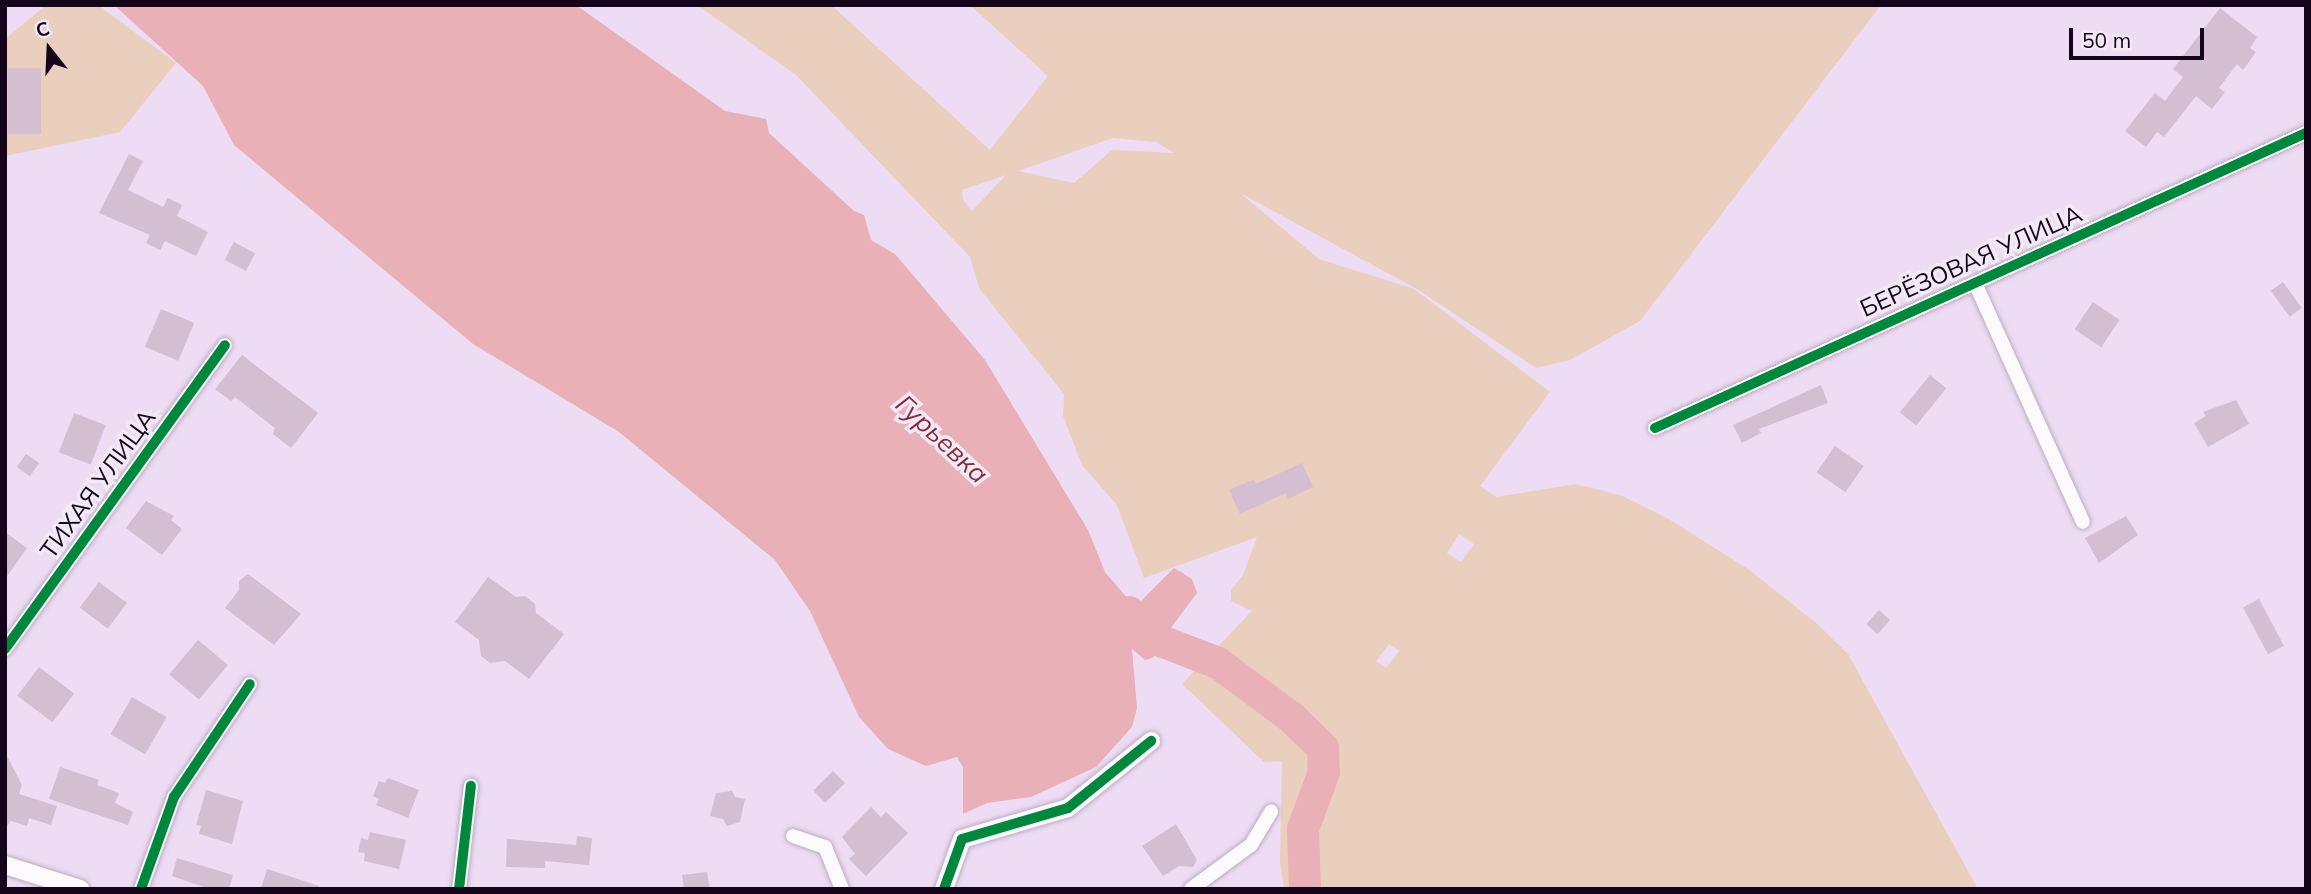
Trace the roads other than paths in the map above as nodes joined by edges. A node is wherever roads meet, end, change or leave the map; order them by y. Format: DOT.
graph roads {
  1 [pos="2306,133"];
  2 [pos="1975,283"];
  3 [pos="225,345"];
  4 [pos="1655,428"];
  5 [pos="2083,522"];
  6 [pos="5,649"];
  7 [pos="250,684"];
  8 [pos="1151,741"];
  9 [pos="471,786"];
  10 [pos="1271,812"];
  11 [pos="793,836"];
  12 [pos="5,865"];
  13 [pos="80,889"];
  14 [pos="141,889"];
  15 [pos="459,889"];
  16 [pos="842,889"];
  17 [pos="944,889"];
  18 [pos="1191,889"];
  1 -- 2 [label="street, БЕРЁЗОВАЯ УЛИЦА"];
  2 -- 4 [label="street, БЕРЁЗОВАЯ УЛИЦА"];
  2 -- 5 [label="street"];
  3 -- 6 [label="street, ТИХАЯ УЛИЦА"];
  7 -- 14 [label="street"];
  8 -- 17 [label="street"];
  9 -- 15 [label="street"];
  10 -- 18 [label="street"];
  11 -- 16 [label="street"];
  12 -- 13 [label="street"];
}
